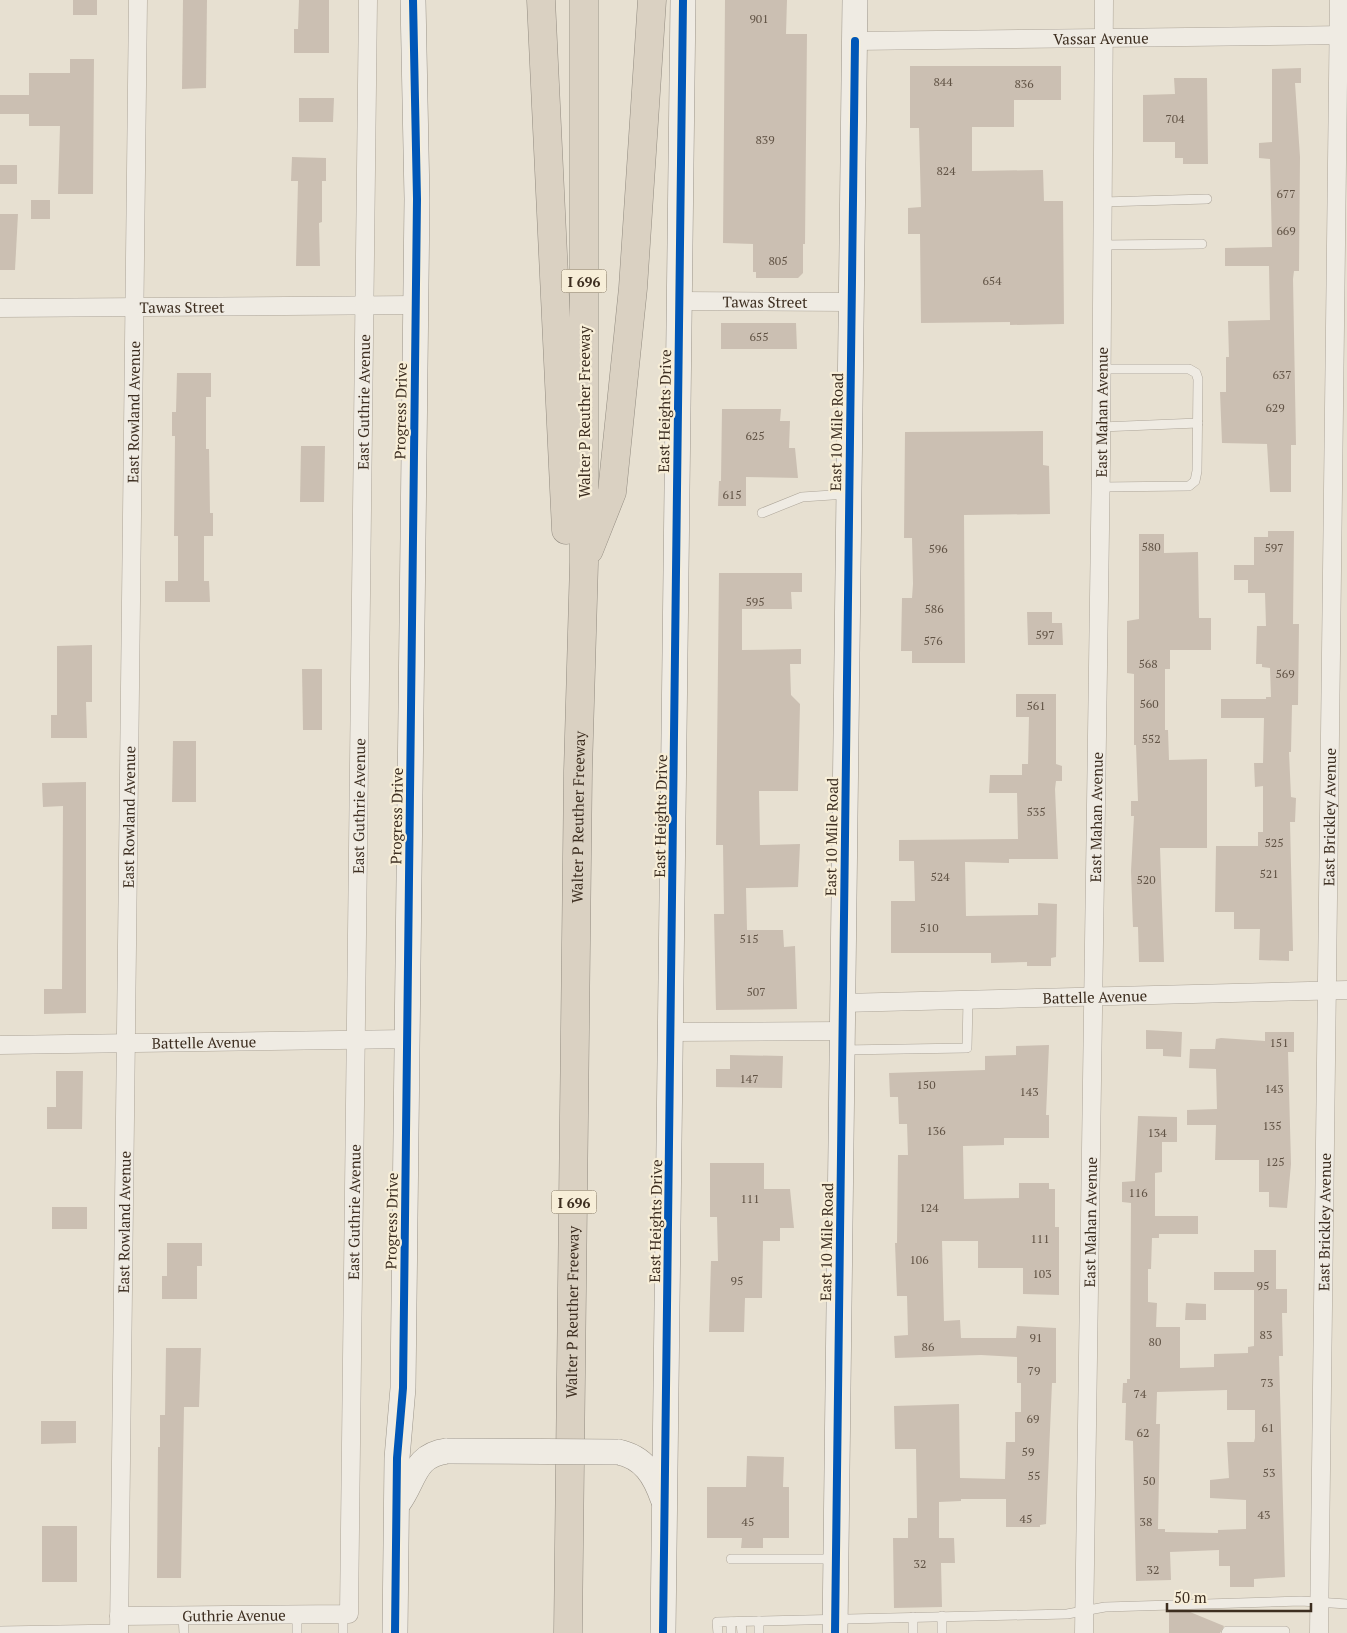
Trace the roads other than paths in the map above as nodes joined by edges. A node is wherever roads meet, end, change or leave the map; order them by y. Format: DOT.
graph roads {
  1 [pos="138,0"];
  2 [pos="368,0"];
  3 [pos="413,0"];
  4 [pos="541,0"];
  5 [pos="584,0"];
  6 [pos="652,0"];
  7 [pos="683,0"];
  8 [pos="855,0"];
  9 [pos="1104,0"];
  10 [pos="1339,0"];
  11 [pos="1343,35"];
  12 [pos="1103,39"];
  13 [pos="855,41"];
  14 [pos="1207,199"];
  15 [pos="1102,202"];
  16 [pos="1202,244"];
  17 [pos="1101,245"];
  18 [pos="679,301"];
  19 [pos="852,302"];
  20 [pos="364,305"];
  21 [pos="415,305"];
  22 [pos="135,307"];
  23 [pos="0,308"];
  24 [pos="1101,369"];
  25 [pos="1198,423"];
  26 [pos="1101,428"];
  27 [pos="1101,487"];
  28 [pos="849,494"];
  29 [pos="762,513"];
  30 [pos="584,563"];
  31 [pos="578,771"];
  32 [pos="1328,990"];
  33 [pos="1347,990"];
  34 [pos="1094,998"];
  35 [pos="968,1000"];
  36 [pos="843,1003"];
  37 [pos="671,1032"];
  38 [pos="356,1039"];
  39 [pos="407,1039"];
  40 [pos="842,1040"];
  41 [pos="126,1043"];
  42 [pos="0,1045"];
  43 [pos="396,1506"];
  44 [pos="666,1516"];
  45 [pos="731,1559"];
  46 [pos="836,1559"];
  47 [pos="1320,1603"];
  48 [pos="1347,1604"];
  49 [pos="1084,1610"];
  50 [pos="297,1614"];
  51 [pos="346,1614"];
  52 [pos="942,1616"];
  53 [pos="913,1617"];
  54 [pos="759,1621"];
  55 [pos="731,1622"];
  56 [pos="742,1622"];
  57 [pos="184,1624"];
  58 [pos="119,1626"];
  59 [pos="835,1627"];
  60 [pos="0,1631"];
  61 [pos="296,1633"];
  62 [pos="343,1633"];
  63 [pos="395,1633"];
  64 [pos="568,1633"];
  65 [pos="663,1633"];
  66 [pos="718,1633"];
  67 [pos="731,1633"];
  68 [pos="742,1633"];
  69 [pos="760,1633"];
  70 [pos="913,1633"];
  71 [pos="942,1633"];
  72 [pos="1084,1633"];
  73 [pos="1226,1633"];
  74 [pos="1285,1633"];
  75 [pos="1319,1633"];
  1 -- 22 [label="street, East Rowland Avenue"];
  2 -- 20 [label="street, East Guthrie Avenue"];
  3 -- 21 [label="main road, Progress Drive"];
  4 -- 31 [label="highway"];
  5 -- 30 [label="highway, Walter P Reuther Freeway / I 696"];
  6 -- 30 [label="highway"];
  7 -- 18 [label="main road, East Heights Drive"];
  8 -- 13 [label="main road, East 10 Mile Road"];
  9 -- 12 [label="street, East Mahan Avenue"];
  10 -- 11 [label="street, East Brickley Avenue"];
  11 -- 12 [label="street, Vassar Avenue"];
  11 -- 32 [label="street, East Brickley Avenue"];
  12 -- 13 [label="street, Vassar Avenue"];
  12 -- 15 [label="street, East Mahan Avenue"];
  13 -- 19 [label="main road, East 10 Mile Road"];
  14 -- 15 [label="lane"];
  15 -- 17 [label="street, East Mahan Avenue"];
  16 -- 17 [label="lane"];
  17 -- 24 [label="street, East Mahan Avenue"];
  18 -- 19 [label="street, Tawas Street"];
  18 -- 37 [label="main road, East Heights Drive"];
  19 -- 28 [label="main road, East 10 Mile Road"];
  20 -- 21 [label="street, Tawas Street"];
  20 -- 22 [label="street, Tawas Street"];
  20 -- 38 [label="street, East Guthrie Avenue"];
  21 -- 39 [label="main road, Progress Drive"];
  22 -- 23 [label="street, Tawas Street"];
  22 -- 41 [label="street, East Rowland Avenue"];
  24 -- 25 [label="lane"];
  24 -- 26 [label="street, East Mahan Avenue"];
  25 -- 26 [label="lane"];
  25 -- 27 [label="lane"];
  26 -- 27 [label="street, East Mahan Avenue"];
  27 -- 34 [label="street, East Mahan Avenue"];
  28 -- 29 [label="lane"];
  28 -- 36 [label="main road, East 10 Mile Road"];
  30 -- 31 [label="highway, Walter P Reuther Freeway / I 696"];
  31 -- 64 [label="highway, Walter P Reuther Freeway / I 696"];
  32 -- 33 [label="street, Battelle Avenue"];
  32 -- 34 [label="street, Battelle Avenue"];
  32 -- 47 [label="street, East Brickley Avenue"];
  34 -- 35 [label="street, Battelle Avenue"];
  34 -- 49 [label="street, East Mahan Avenue"];
  35 -- 36 [label="street, Battelle Avenue"];
  35 -- 40 [label="lane"];
  36 -- 40 [label="main road, East 10 Mile Road"];
  37 -- 40 [label="street"];
  37 -- 44 [label="main road, East Heights Drive"];
  38 -- 39 [label="street, Battelle Avenue"];
  38 -- 41 [label="street, Battelle Avenue"];
  38 -- 51 [label="street, East Guthrie Avenue"];
  39 -- 43 [label="main road, Progress Drive"];
  40 -- 46 [label="main road, East 10 Mile Road"];
  41 -- 42 [label="street, Battelle Avenue"];
  41 -- 58 [label="street, East Rowland Avenue"];
  43 -- 44 [label="main road, bridge"];
  43 -- 63 [label="main road, Progress Drive"];
  44 -- 65 [label="main road, East Heights Drive"];
  45 -- 46 [label="lane"];
  46 -- 59 [label="main road, East 10 Mile Road"];
  47 -- 48 [label="lane"];
  47 -- 49 [label="lane"];
  47 -- 75 [label="street, East Brickley Avenue"];
  49 -- 52 [label="lane"];
  49 -- 72 [label="street, East Mahan Avenue"];
  50 -- 51 [label="street, Guthrie Avenue"];
  50 -- 57 [label="street, Guthrie Avenue"];
  50 -- 61 [label="lane"];
  51 -- 62 [label="lane"];
  52 -- 53 [label="lane"];
  52 -- 71 [label="lane"];
  53 -- 59 [label="lane"];
  53 -- 70 [label="lane"];
  54 -- 56 [label="lane"];
  54 -- 59 [label="lane"];
  54 -- 69 [label="lane"];
  55 -- 56 [label="lane"];
  55 -- 66 [label="lane"];
  55 -- 67 [label="lane"];
  56 -- 68 [label="lane"];
  57 -- 58 [label="street, Guthrie Avenue"];
  58 -- 60 [label="lane"];
  73 -- 74 [label="lane"];
}
